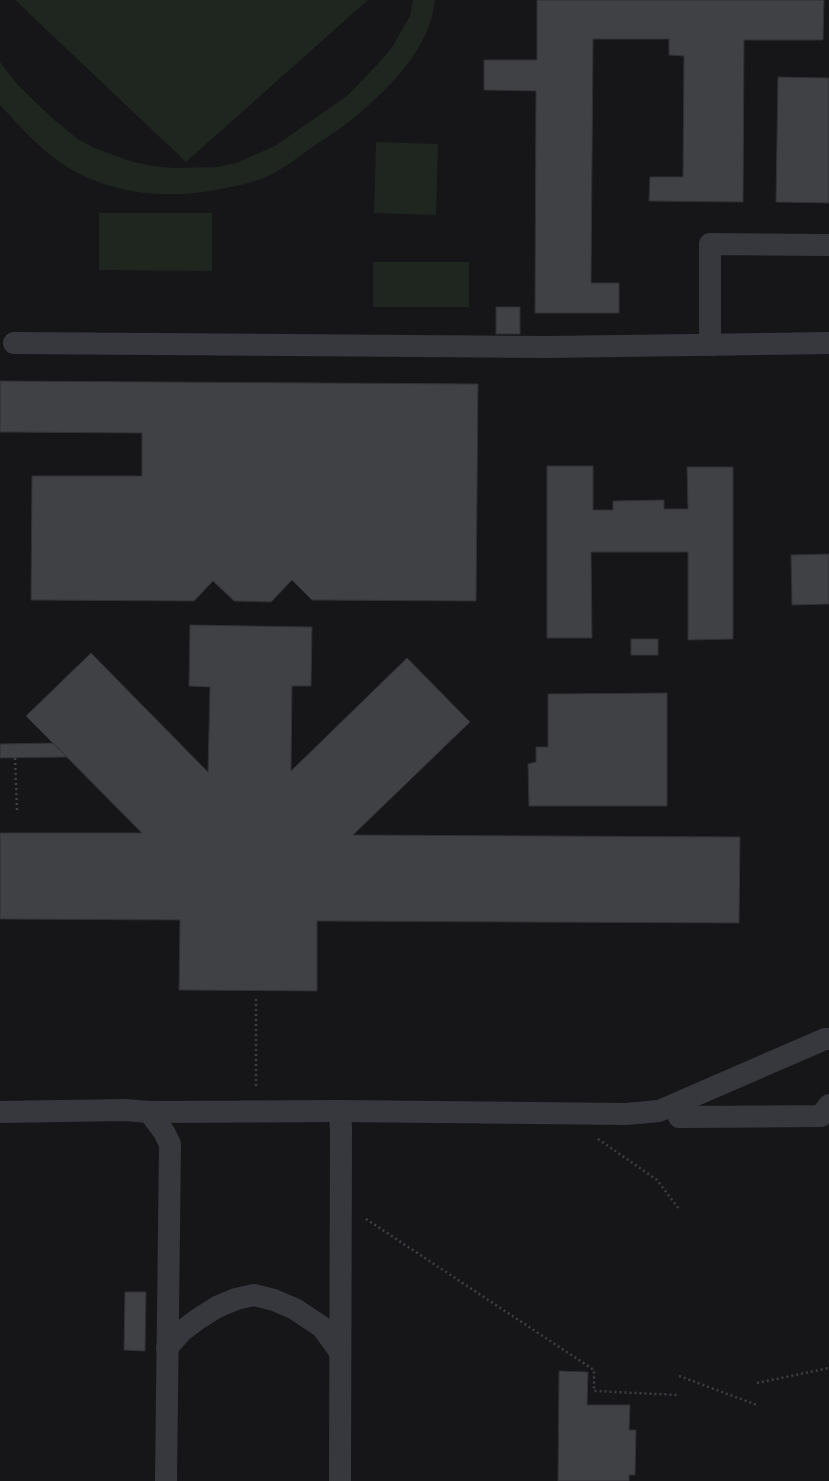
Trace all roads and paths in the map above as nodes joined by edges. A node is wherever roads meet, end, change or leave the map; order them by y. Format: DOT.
graph roads {
  1 [pos="829,244"];
  2 [pos="14,343"];
  3 [pos="829,343"];
  4 [pos="710,345"];
  5 [pos="15,758"];
  6 [pos="17,811"];
  7 [pos="256,997"];
  8 [pos="829,1039"];
  9 [pos="829,1105"];
  10 [pos="256,1111"];
  11 [pos="340,1111"];
  12 [pos="0,1112"];
  13 [pos="149,1112"];
  14 [pos="679,1117"];
  15 [pos="592,1135"];
  16 [pos="341,1202"];
  17 [pos="679,1209"];
  18 [pos="167,1348"];
  19 [pos="340,1352"];
  20 [pos="829,1368"];
  21 [pos="679,1376"];
  22 [pos="757,1383"];
  23 [pos="678,1395"];
  24 [pos="757,1405"];
  25 [pos="166,1481"];
  26 [pos="340,1481"];
  1 -- 4 [label="lane"];
  2 -- 4 [label="lane"];
  3 -- 4 [label="lane"];
  5 -- 6 [label="path"];
  7 -- 10 [label="path"];
  8 -- 11 [label="lane"];
  9 -- 14 [label="lane"];
  10 -- 11 [label="lane"];
  10 -- 13 [label="lane"];
  11 -- 16 [label="lane"];
  12 -- 13 [label="lane"];
  13 -- 18 [label="lane"];
  15 -- 17 [label="path"];
  16 -- 19 [label="lane"];
  16 -- 23 [label="path"];
  18 -- 19 [label="lane"];
  18 -- 25 [label="lane"];
  19 -- 26 [label="lane"];
  20 -- 22 [label="path"];
  21 -- 24 [label="path"];
}
